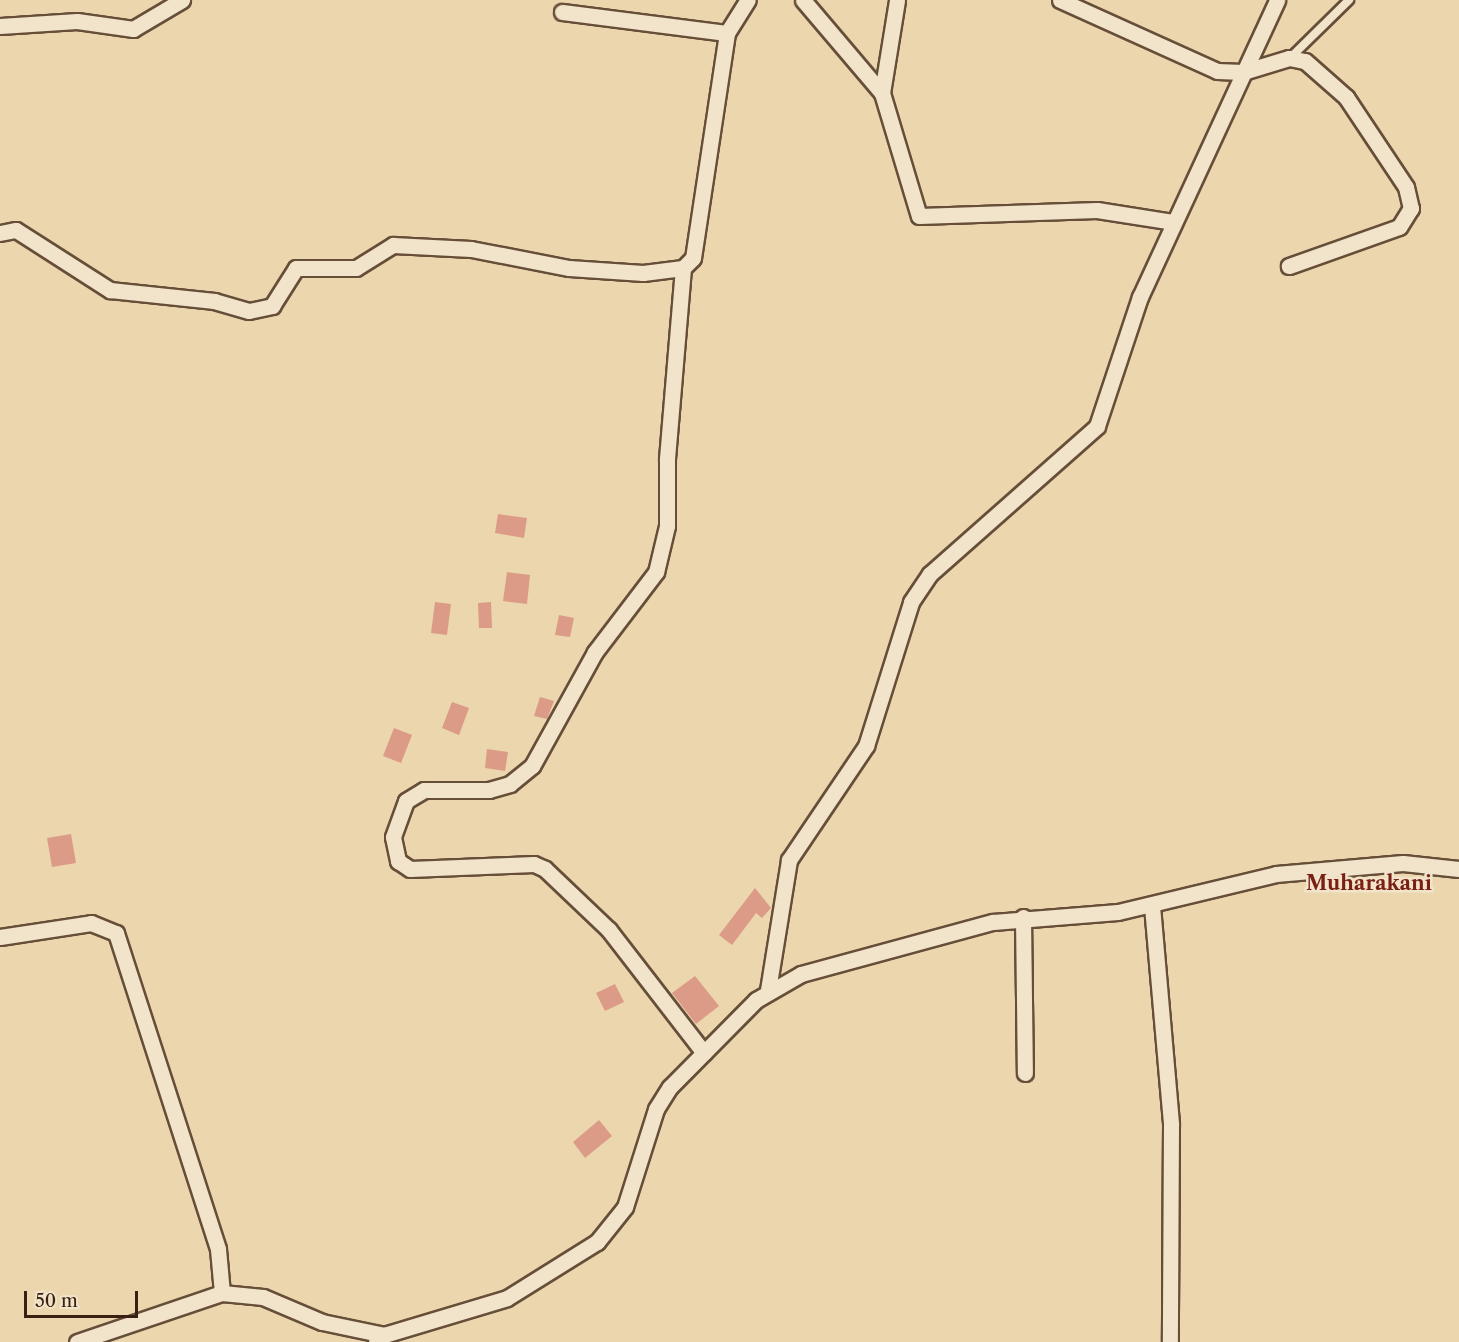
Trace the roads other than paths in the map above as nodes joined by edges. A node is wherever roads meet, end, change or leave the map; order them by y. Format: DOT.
graph roads {
  1 [pos="182,0"];
  2 [pos="748,0"];
  3 [pos="803,0"];
  4 [pos="897,0"];
  5 [pos="1060,0"];
  6 [pos="1277,0"];
  7 [pos="1348,0"];
  8 [pos="562,12"];
  9 [pos="0,26"];
  10 [pos="727,33"];
  11 [pos="1289,58"];
  12 [pos="1243,72"];
  13 [pos="882,93"];
  14 [pos="1174,222"];
  15 [pos="0,233"];
  16 [pos="1289,266"];
  17 [pos="683,268"];
  18 [pos="1459,869"];
  19 [pos="1152,906"];
  20 [pos="1023,917"];
  21 [pos="0,937"];
  22 [pos="768,990"];
  23 [pos="704,1053"];
  24 [pos="1025,1073"];
  25 [pos="222,1293"];
  26 [pos="380,1338"];
  27 [pos="77,1342"];
  28 [pos="1170,1342"];
  1 -- 9 [label="street"];
  2 -- 10 [label="street"];
  3 -- 13 [label="street"];
  4 -- 13 [label="street"];
  5 -- 12 [label="street"];
  6 -- 12 [label="street"];
  7 -- 11 [label="lane"];
  8 -- 10 [label="street"];
  10 -- 17 [label="street"];
  11 -- 12 [label="street"];
  11 -- 16 [label="street"];
  12 -- 14 [label="street"];
  13 -- 14 [label="street"];
  14 -- 22 [label="street"];
  15 -- 17 [label="street"];
  17 -- 23 [label="street"];
  18 -- 19 [label="street"];
  19 -- 20 [label="street"];
  19 -- 28 [label="street"];
  20 -- 22 [label="street"];
  20 -- 24 [label="street"];
  21 -- 25 [label="street"];
  22 -- 23 [label="street"];
  23 -- 26 [label="street"];
  25 -- 26 [label="street"];
  25 -- 27 [label="street"];
}
